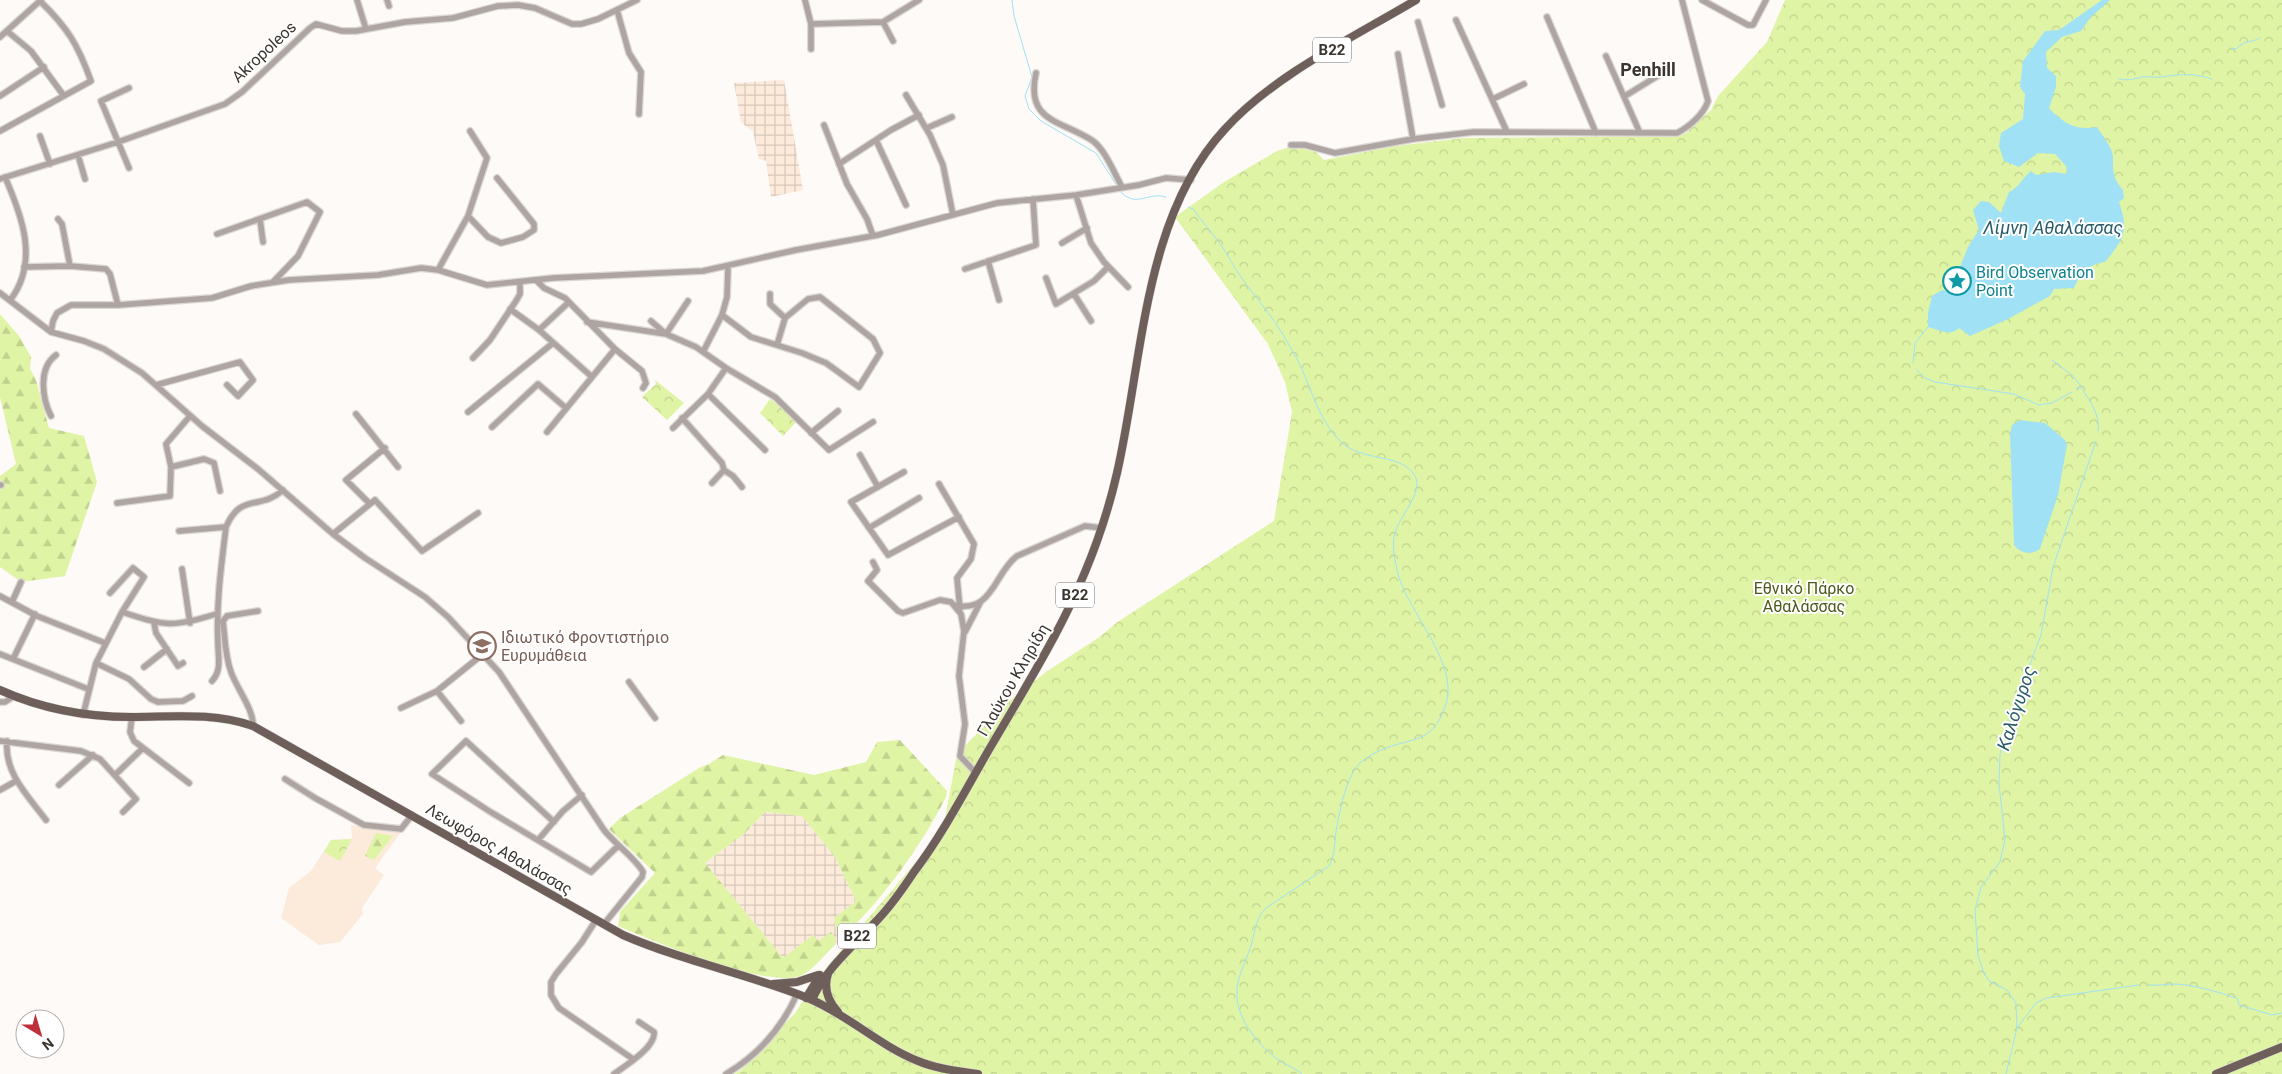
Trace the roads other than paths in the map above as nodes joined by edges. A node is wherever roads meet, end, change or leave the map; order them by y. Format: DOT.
graph roads {
  1 [pos="357,0"];
  2 [pos="637,0"];
  3 [pos="805,0"];
  4 [pos="918,0"];
  5 [pos="1416,0"];
  6 [pos="1682,0"];
  7 [pos="1702,0"];
  8 [pos="1766,0"];
  9 [pos="41,1"];
  10 [pos="617,10"];
  11 [pos="1547,17"];
  12 [pos="1456,20"];
  13 [pos="883,22"];
  14 [pos="1418,22"];
  15 [pos="811,24"];
  16 [pos="366,29"];
  17 [pos="7,30"];
  18 [pos="0,37"];
  19 [pos="893,41"];
  20 [pos="811,49"];
  21 [pos="1398,54"];
  22 [pos="1606,56"];
  23 [pos="44,67"];
  24 [pos="1664,72"];
  25 [pos="1036,73"];
  26 [pos="1524,84"];
  27 [pos="129,88"];
  28 [pos="906,95"];
  29 [pos="0,96"];
  30 [pos="64,96"];
  31 [pos="1624,96"];
  32 [pos="1493,99"];
  33 [pos="1442,105"];
  34 [pos="639,114"];
  35 [pos="920,115"];
  36 [pos="952,117"];
  37 [pos="824,125"];
  38 [pos="927,128"];
  39 [pos="0,131"];
  40 [pos="470,131"];
  41 [pos="1507,132"];
  42 [pos="1596,133"];
  43 [pos="1640,133"];
  44 [pos="40,136"];
  45 [pos="1413,139"];
  46 [pos="876,140"];
  47 [pos="118,142"];
  48 [pos="1291,145"];
  49 [pos="78,155"];
  50 [pos="50,164"];
  51 [pos="839,164"];
  52 [pos="129,168"];
  53 [pos="2,178"];
  54 [pos="497,178"];
  55 [pos="85,179"];
  56 [pos="1190,180"];
  57 [pos="1121,187"];
  58 [pos="1076,195"];
  59 [pos="1033,199"];
  60 [pos="906,206"];
  61 [pos="953,215"];
  62 [pos="468,216"];
  63 [pos="58,219"];
  64 [pos="260,219"];
  65 [pos="1087,228"];
  66 [pos="217,234"];
  67 [pos="873,236"];
  68 [pos="263,242"];
  69 [pos="1062,243"];
  70 [pos="988,261"];
  71 [pos="70,266"];
  72 [pos="24,267"];
  73 [pos="728,267"];
  74 [pos="1108,267"];
  75 [pos="966,269"];
  76 [pos="438,270"];
  77 [pos="1046,278"];
  78 [pos="536,280"];
  79 [pos="272,282"];
  80 [pos="520,283"];
  81 [pos="1128,286"];
  82 [pos="0,292"];
  83 [pos="770,294"];
  84 [pos="1074,294"];
  85 [pos="11,299"];
  86 [pos="1000,300"];
  87 [pos="688,301"];
  88 [pos="569,302"];
  89 [pos="118,305"];
  90 [pos="510,309"];
  91 [pos="722,315"];
  92 [pos="785,318"];
  93 [pos="651,321"];
  94 [pos="1091,321"];
  95 [pos="588,322"];
  96 [pos="539,330"];
  97 [pos="52,332"];
  98 [pos="666,334"];
  99 [pos="553,343"];
  100 [pos="777,346"];
  101 [pos="614,350"];
  102 [pos="703,352"];
  103 [pos="56,355"];
  104 [pos="473,358"];
  105 [pos="726,368"];
  106 [pos="591,376"];
  107 [pos="156,385"];
  108 [pos="227,385"];
  109 [pos="643,388"];
  110 [pos="708,394"];
  111 [pos="566,408"];
  112 [pos="838,411"];
  113 [pos="468,412"];
  114 [pos="356,414"];
  115 [pos="51,416"];
  116 [pos="190,416"];
  117 [pos="682,418"];
  118 [pos="873,422"];
  119 [pos="492,427"];
  120 [pos="673,428"];
  121 [pos="546,432"];
  122 [pos="811,432"];
  123 [pos="385,448"];
  124 [pos="765,450"];
  125 [pos="860,456"];
  126 [pos="171,467"];
  127 [pos="398,467"];
  128 [pos="724,470"];
  129 [pos="904,472"];
  130 [pos="712,483"];
  131 [pos="939,484"];
  132 [pos="742,487"];
  133 [pos="878,487"];
  134 [pos="283,490"];
  135 [pos="220,491"];
  136 [pos="919,498"];
  137 [pos="117,503"];
  138 [pos="370,504"];
  139 [pos="478,513"];
  140 [pos="959,517"];
  141 [pos="226,528"];
  142 [pos="869,528"];
  143 [pos="1102,528"];
  144 [pos="179,532"];
  145 [pos="333,534"];
  146 [pos="872,562"];
  147 [pos="182,568"];
  148 [pos="21,582"];
  149 [pos="110,593"];
  150 [pos="0,596"];
  151 [pos="12,602"];
  152 [pos="980,603"];
  153 [pos="957,605"];
  154 [pos="258,611"];
  155 [pos="122,612"];
  156 [pos="35,614"];
  157 [pos="216,614"];
  158 [pos="154,623"];
  159 [pos="190,623"];
  160 [pos="963,636"];
  161 [pos="105,643"];
  162 [pos="167,649"];
  163 [pos="0,654"];
  164 [pos="483,654"];
  165 [pos="13,660"];
  166 [pos="96,663"];
  167 [pos="183,663"];
  168 [pos="144,667"];
  169 [pos="212,681"];
  170 [pos="629,682"];
  171 [pos="88,689"];
  172 [pos="0,690"];
  173 [pos="437,691"];
  174 [pos="14,696"];
  175 [pos="192,696"];
  176 [pos="0,702"];
  177 [pos="401,708"];
  178 [pos="83,715"];
  179 [pos="132,717"];
  180 [pos="655,718"];
  181 [pos="460,721"];
  182 [pos="253,726"];
  183 [pos="0,741"];
  184 [pos="7,741"];
  185 [pos="143,748"];
  186 [pos="94,755"];
  187 [pos="976,773"];
  188 [pos="115,775"];
  189 [pos="285,779"];
  190 [pos="16,781"];
  191 [pos="189,783"];
  192 [pos="59,785"];
  193 [pos="0,790"];
  194 [pos="582,795"];
  195 [pos="123,812"];
  196 [pos="412,815"];
  197 [pos="46,820"];
  198 [pos="554,822"];
  199 [pos="538,840"];
  200 [pos="618,846"];
  201 [pos="596,920"];
  202 [pos="604,924"];
  203 [pos="826,971"];
  204 [pos="769,984"];
  205 [pos="797,994"];
  206 [pos="809,999"];
  207 [pos="844,1018"];
  208 [pos="639,1022"];
  209 [pos="2282,1047"];
  210 [pos="633,1059"];
  211 [pos="614,1074"];
  212 [pos="726,1074"];
  213 [pos="978,1074"];
  214 [pos="2216,1074"];
  1 -- 16 [label="street"];
  2 -- 10 [label="street, Akropoleos"];
  3 -- 15 [label="street"];
  4 -- 13 [label="street"];
  5 -- 56 [label="main road, Γλαύκου Κληρίδη / B22"];
  6 -- 43 [label="street"];
  7 -- 8 [label="street"];
  9 -- 17 [label="street"];
  9 -- 30 [label="street"];
  10 -- 16 [label="street, Akropoleos"];
  10 -- 34 [label="street"];
  11 -- 42 [label="street"];
  12 -- 32 [label="street"];
  13 -- 15 [label="street"];
  13 -- 19 [label="street"];
  14 -- 33 [label="street"];
  15 -- 20 [label="street"];
  16 -- 47 [label="street, Akropoleos"];
  17 -- 18 [label="street"];
  17 -- 23 [label="street"];
  21 -- 45 [label="street"];
  22 -- 31 [label="street"];
  23 -- 29 [label="street"];
  23 -- 30 [label="street"];
  24 -- 31 [label="street"];
  25 -- 57 [label="street"];
  26 -- 32 [label="street"];
  27 -- 47 [label="street"];
  28 -- 35 [label="street"];
  30 -- 39 [label="street"];
  31 -- 43 [label="street"];
  32 -- 41 [label="street"];
  35 -- 38 [label="street"];
  35 -- 46 [label="street"];
  36 -- 38 [label="street"];
  37 -- 51 [label="street"];
  38 -- 61 [label="street"];
  40 -- 62 [label="street"];
  41 -- 42 [label="street"];
  41 -- 45 [label="street"];
  42 -- 43 [label="street"];
  44 -- 50 [label="street"];
  45 -- 48 [label="street"];
  46 -- 51 [label="street"];
  46 -- 60 [label="street"];
  47 -- 49 [label="street, Akropoleos"];
  47 -- 52 [label="street"];
  49 -- 50 [label="street, Akropoleos"];
  49 -- 55 [label="street"];
  50 -- 53 [label="street, Akropoleos"];
  51 -- 67 [label="street"];
  53 -- 72 [label="street"];
  54 -- 62 [label="street"];
  56 -- 57 [label="street"];
  56 -- 143 [label="main road, Γλαύκου Κληρίδη / B22"];
  57 -- 58 [label="street"];
  58 -- 59 [label="street"];
  58 -- 65 [label="street"];
  59 -- 61 [label="street"];
  59 -- 70 [label="street"];
  61 -- 67 [label="street"];
  62 -- 76 [label="street"];
  63 -- 71 [label="street"];
  64 -- 66 [label="street"];
  64 -- 68 [label="street"];
  64 -- 79 [label="street"];
  65 -- 69 [label="street"];
  65 -- 74 [label="street"];
  67 -- 73 [label="street"];
  70 -- 75 [label="street"];
  70 -- 86 [label="street"];
  71 -- 72 [label="street"];
  71 -- 89 [label="street"];
  72 -- 85 [label="street"];
  73 -- 78 [label="street"];
  73 -- 91 [label="street"];
  74 -- 81 [label="street"];
  74 -- 84 [label="street"];
  76 -- 79 [label="street"];
  76 -- 80 [label="street"];
  77 -- 84 [label="street"];
  78 -- 80 [label="street"];
  78 -- 88 [label="street"];
  79 -- 89 [label="street"];
  80 -- 90 [label="street"];
  82 -- 85 [label="street"];
  83 -- 92 [label="street"];
  84 -- 94 [label="street"];
  85 -- 97 [label="street"];
  87 -- 98 [label="street"];
  88 -- 95 [label="street"];
  88 -- 96 [label="street"];
  89 -- 97 [label="street"];
  90 -- 96 [label="street"];
  90 -- 104 [label="street"];
  91 -- 100 [label="street"];
  91 -- 102 [label="street"];
  92 -- 100 [label="street"];
  92 -- 100 [label="street"];
  93 -- 98 [label="street"];
  95 -- 98 [label="street"];
  95 -- 101 [label="street"];
  96 -- 99 [label="street"];
  97 -- 107 [label="street"];
  98 -- 102 [label="street"];
  99 -- 106 [label="street"];
  99 -- 113 [label="street"];
  101 -- 106 [label="street"];
  101 -- 109 [label="street"];
  102 -- 105 [label="street"];
  103 -- 115 [label="street"];
  105 -- 110 [label="street"];
  105 -- 122 [label="street"];
  106 -- 111 [label="street"];
  107 -- 108 [label="street"];
  107 -- 116 [label="street"];
  110 -- 117 [label="street"];
  110 -- 124 [label="street"];
  111 -- 119 [label="street"];
  111 -- 121 [label="street"];
  112 -- 122 [label="street"];
  114 -- 123 [label="street"];
  116 -- 126 [label="street"];
  116 -- 134 [label="street"];
  117 -- 120 [label="street"];
  117 -- 128 [label="street"];
  118 -- 122 [label="street"];
  123 -- 127 [label="street"];
  123 -- 138 [label="street"];
  125 -- 133 [label="street"];
  126 -- 135 [label="street"];
  126 -- 137 [label="street"];
  128 -- 130 [label="street"];
  128 -- 132 [label="street"];
  129 -- 133 [label="street"];
  131 -- 140 [label="street"];
  133 -- 142 [label="street"];
  134 -- 141 [label="street"];
  134 -- 145 [label="street"];
  136 -- 142 [label="street"];
  138 -- 139 [label="street"];
  138 -- 145 [label="street"];
  140 -- 142 [label="street"];
  140 -- 153 [label="street"];
  141 -- 144 [label="street"];
  141 -- 157 [label="street"];
  143 -- 152 [label="street"];
  143 -- 187 [label="main road, Γλαύκου Κληρίδη / B22"];
  145 -- 164 [label="street"];
  146 -- 153 [label="street"];
  147 -- 159 [label="street"];
  148 -- 151 [label="street"];
  149 -- 155 [label="street"];
  150 -- 151 [label="street"];
  151 -- 156 [label="street"];
  152 -- 153 [label="street"];
  152 -- 160 [label="street"];
  153 -- 160 [label="street"];
  154 -- 182 [label="street"];
  155 -- 158 [label="street"];
  155 -- 161 [label="street"];
  156 -- 161 [label="street"];
  156 -- 165 [label="street"];
  157 -- 159 [label="street"];
  157 -- 169 [label="street"];
  158 -- 159 [label="street"];
  158 -- 162 [label="street"];
  160 -- 187 [label="street"];
  161 -- 166 [label="street"];
  162 -- 167 [label="street"];
  162 -- 168 [label="street"];
  163 -- 165 [label="street"];
  164 -- 173 [label="street"];
  164 -- 194 [label="street"];
  165 -- 171 [label="street"];
  166 -- 171 [label="street"];
  166 -- 175 [label="street"];
  170 -- 180 [label="street"];
  171 -- 178 [label="street"];
  172 -- 174 [label="main road, Λεωφόρος Αθαλάσσας"];
  173 -- 177 [label="street"];
  173 -- 181 [label="street"];
  174 -- 176 [label="street"];
  174 -- 178 [label="main road, Λεωφόρος Αθαλάσσας"];
  178 -- 179 [label="main road, Λεωφόρος Αθαλάσσας"];
  179 -- 182 [label="main road, Λεωφόρος Αθαλάσσας"];
  179 -- 185 [label="street"];
  182 -- 196 [label="main road, Λεωφόρος Αθαλάσσας"];
  183 -- 184 [label="street"];
  184 -- 186 [label="street"];
  184 -- 190 [label="street"];
  185 -- 188 [label="street"];
  185 -- 191 [label="street"];
  186 -- 188 [label="street"];
  186 -- 192 [label="street"];
  187 -- 203 [label="main road, Γλαύκου Κληρίδη / B22"];
  188 -- 195 [label="street"];
  189 -- 196 [label="street"];
  190 -- 193 [label="street"];
  190 -- 197 [label="street"];
  194 -- 198 [label="street"];
  194 -- 200 [label="street"];
  196 -- 201 [label="main road, Λεωφόρος Αθαλάσσας"];
  198 -- 199 [label="street"];
  198 -- 199 [label="street"];
  199 -- 200 [label="street"];
  200 -- 202 [label="street"];
  201 -- 202 [label="main road, Λεωφόρος Αθαλάσσας"];
  201 -- 210 [label="street"];
  202 -- 204 [label="main road, Λεωφόρος Αθαλάσσας"];
  203 -- 204 [label="main road"];
  203 -- 206 [label="main road, Γλαύκου Κληρίδη / B22"];
  203 -- 207 [label="main road"];
  204 -- 205 [label="main road, Λεωφόρος Αθαλάσσας"];
  205 -- 206 [label="main road, Λεωφόρος Αθαλάσσας"];
  205 -- 212 [label="street"];
  206 -- 207 [label="main road, Λεωφόρος Αθαλάσσας"];
  207 -- 213 [label="main road, Λεωφόρος Αθαλάσσας"];
  208 -- 210 [label="street"];
  209 -- 214 [label="main road"];
  210 -- 211 [label="street"];
}
